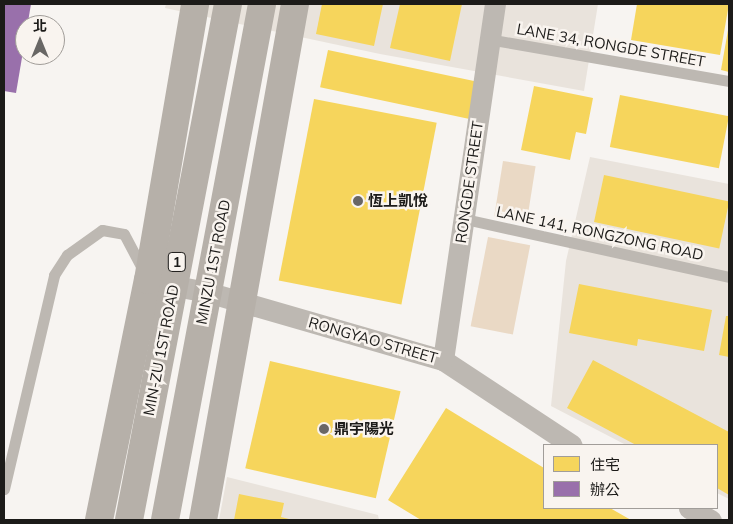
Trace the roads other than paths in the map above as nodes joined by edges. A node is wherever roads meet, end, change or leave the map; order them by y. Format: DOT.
graph roads {
  1 [pos="196,4"];
  2 [pos="228,4"];
  3 [pos="262,4"];
  4 [pos="495,4"];
  5 [pos="288,5"];
  6 [pos="488,39"];
  7 [pos="729,81"];
  8 [pos="465,219"];
  9 [pos="729,277"];
  10 [pos="160,283"];
  11 [pos="207,292"];
  12 [pos="242,302"];
  13 [pos="443,360"];
  14 [pos="570,444"];
  15 [pos="4,489"];
  16 [pos="691,509"];
  17 [pos="99,520"];
  18 [pos="129,520"];
  19 [pos="165,520"];
  20 [pos="203,520"];
  21 [pos="711,520"];
  1 -- 10 [label="main road, 1"];
  2 -- 10 [label="main road, MIN-ZU 1ST ROAD / 1"];
  3 -- 11 [label="main road, MINZU 1ST ROAD"];
  4 -- 6 [label="street, RONGDE STREET"];
  5 -- 12 [label="main road"];
  6 -- 7 [label="lane, LANE 34, RONGDE STREET"];
  6 -- 8 [label="street, RONGDE STREET"];
  8 -- 9 [label="lane, LANE 141, RONGZONG ROAD"];
  8 -- 13 [label="street, RONGDE STREET"];
  10 -- 11 [label="street, RONGYAO STREET"];
  10 -- 15 [label="lane"];
  10 -- 17 [label="main road, 1"];
  10 -- 18 [label="main road, MIN-ZU 1ST ROAD / 1"];
  11 -- 12 [label="street, RONGYAO STREET"];
  11 -- 19 [label="main road, MINZU 1ST ROAD"];
  12 -- 13 [label="street, RONGYAO STREET"];
  12 -- 20 [label="main road"];
  13 -- 14 [label="street, RONGYAO STREET"];
  16 -- 21 [label="street"];
}
